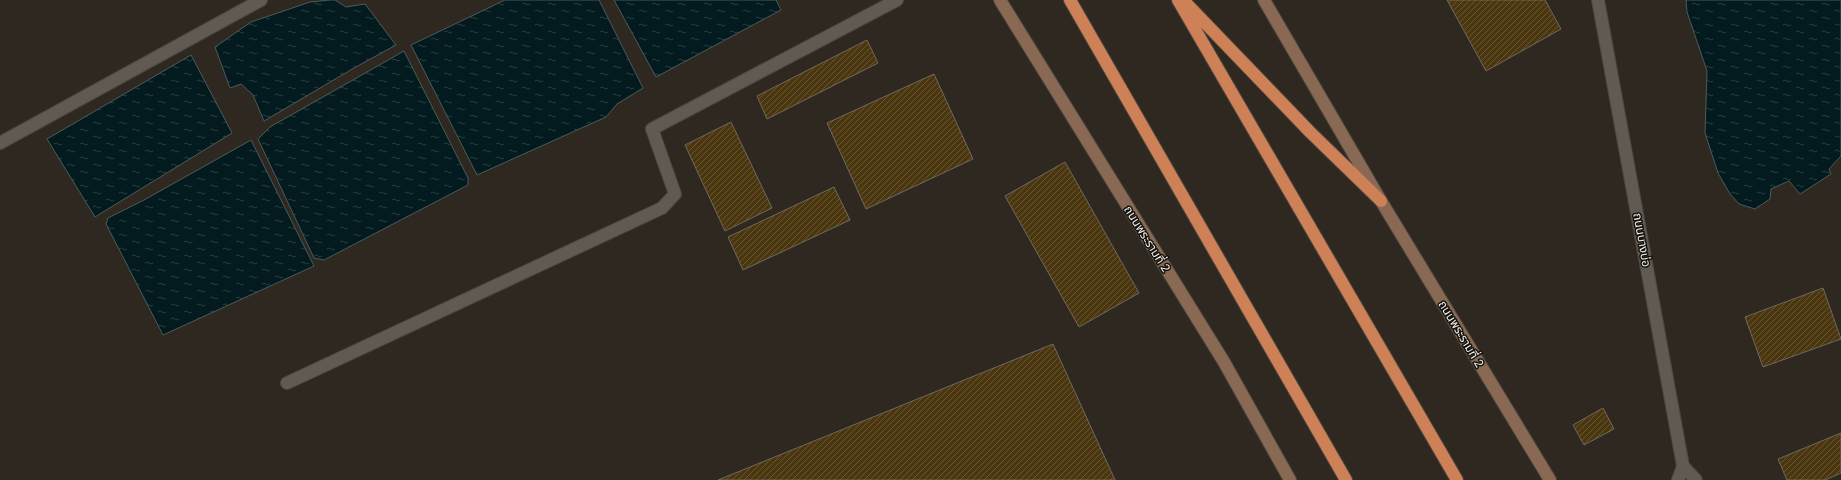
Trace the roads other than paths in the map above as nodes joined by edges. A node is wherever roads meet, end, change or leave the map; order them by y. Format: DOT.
graph roads {
  1 [pos="261,0"];
  2 [pos="896,0"];
  3 [pos="1000,0"];
  4 [pos="1070,0"];
  5 [pos="1178,0"];
  6 [pos="1183,0"];
  7 [pos="1264,0"];
  8 [pos="1598,0"];
  9 [pos="0,143"];
  10 [pos="1381,201"];
  11 [pos="287,383"];
  12 [pos="1683,466"];
  13 [pos="1290,480"];
  14 [pos="1346,480"];
  15 [pos="1457,480"];
  16 [pos="1550,480"];
  17 [pos="1678,480"];
  18 [pos="1696,480"];
  1 -- 9 [label="street"];
  2 -- 11 [label="street"];
  3 -- 13 [label="main road, ถนนพระรามที่ 2"];
  4 -- 14 [label="highway"];
  5 -- 15 [label="highway"];
  6 -- 10 [label="highway"];
  7 -- 10 [label="main road, ถนนพระรามที่ 2"];
  8 -- 12 [label="street, ถนนบางบ่อ"];
  10 -- 16 [label="main road, ถนนพระรามที่ 2"];
  12 -- 17 [label="street, ถนนบางบ่อ"];
  12 -- 18 [label="street"];
}
